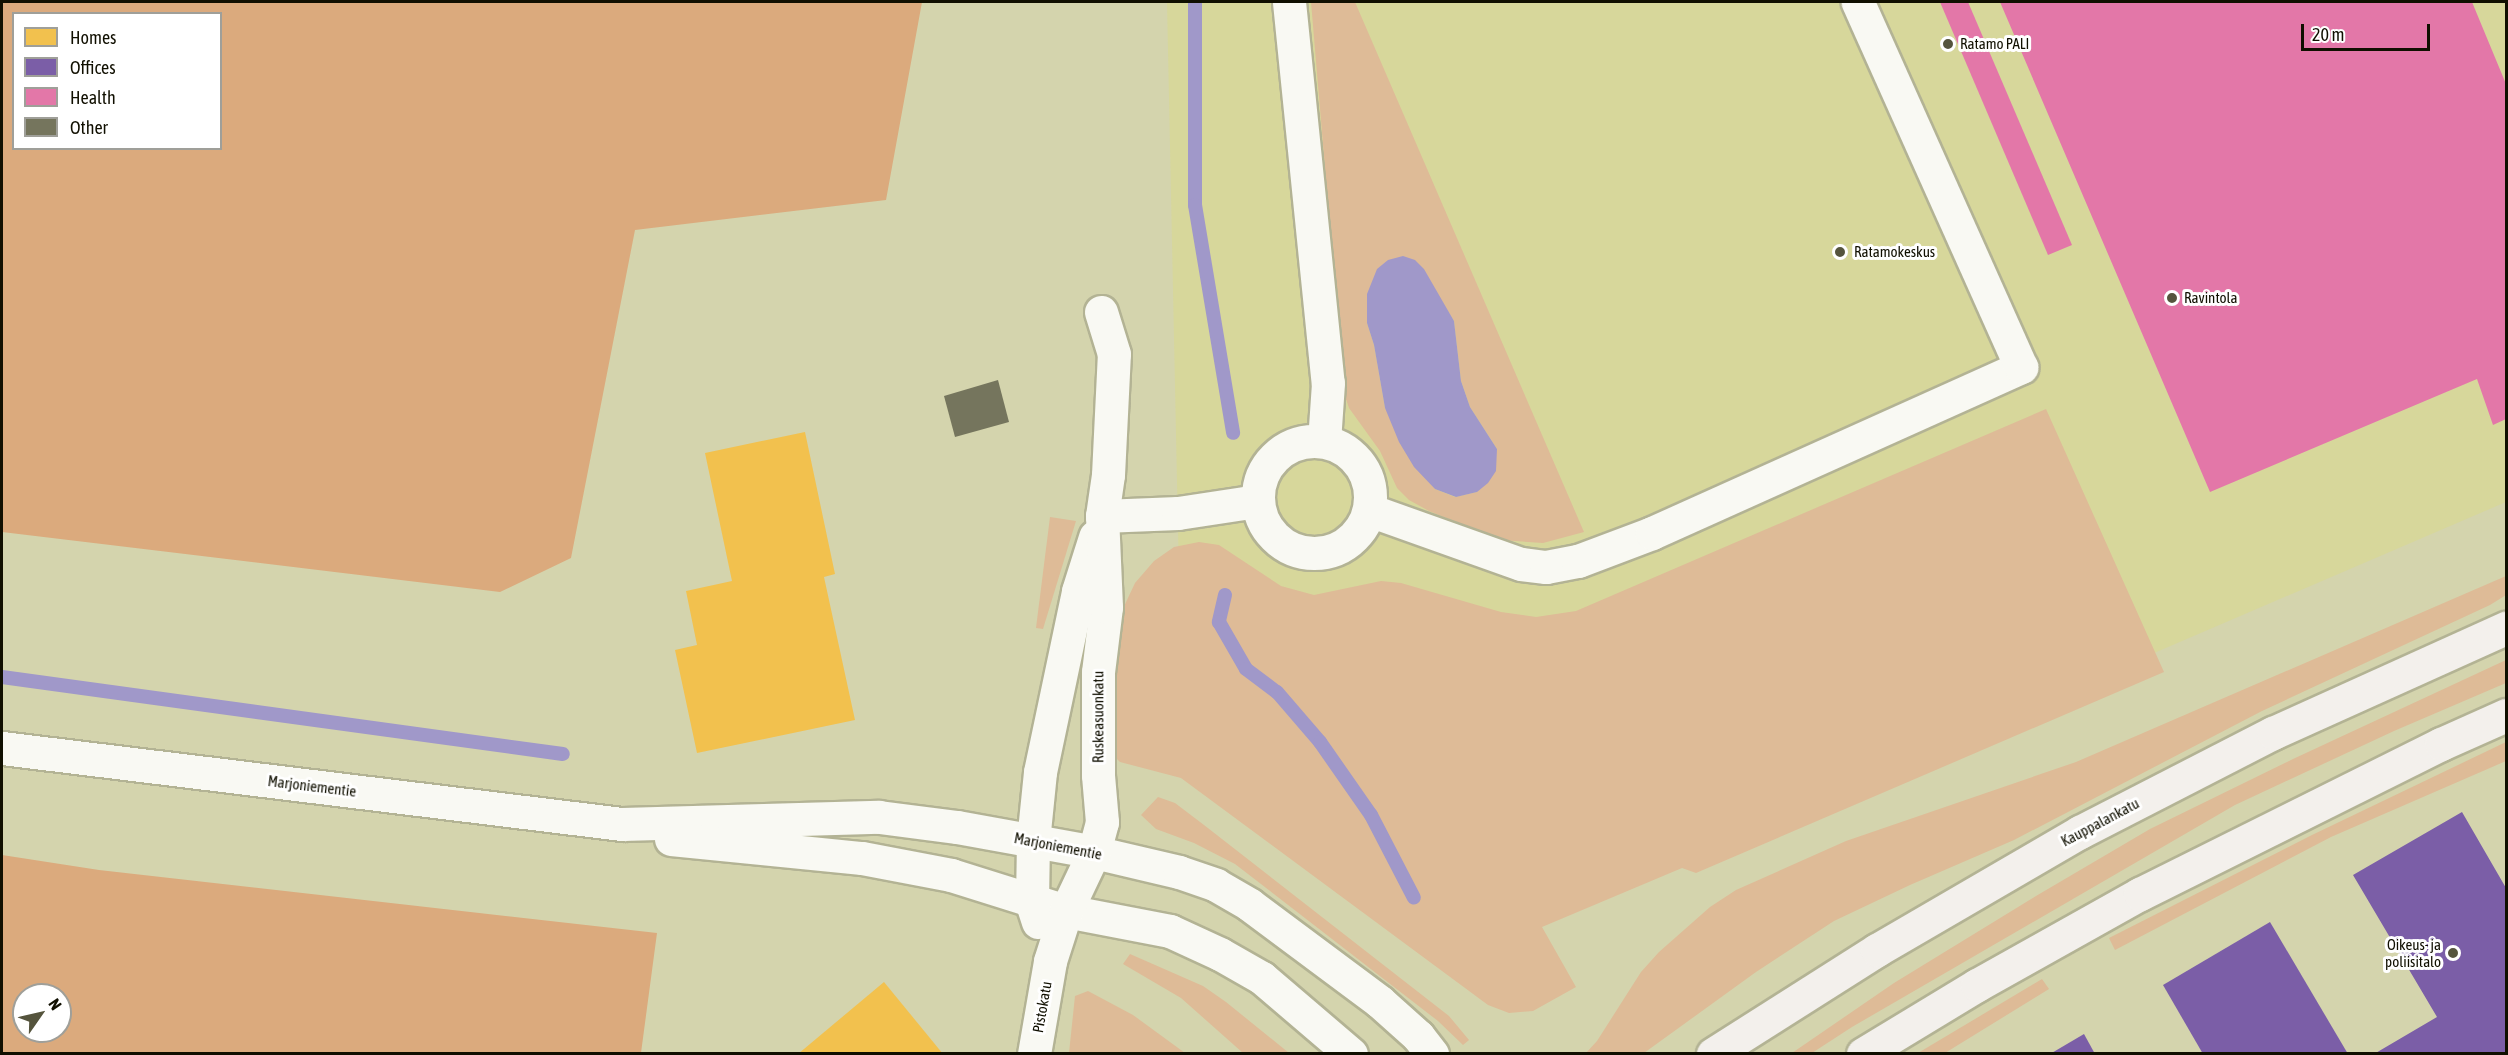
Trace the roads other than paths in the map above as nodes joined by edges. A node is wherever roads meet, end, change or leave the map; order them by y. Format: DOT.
graph roads {
  1 [pos="1289,2"];
  2 [pos="1858,2"];
  3 [pos="1101,312"];
  4 [pos="1324,441"];
  5 [pos="1257,501"];
  6 [pos="1369,510"];
  7 [pos="1102,516"];
  8 [pos="2506,628"];
  9 [pos="2506,715"];
  10 [pos="2,748"];
  11 [pos="622,824"];
  12 [pos="1033,841"];
  13 [pos="1094,852"];
  14 [pos="1032,903"];
  15 [pos="1065,911"];
  16 [pos="1050,961"];
  17 [pos="1034,1053"];
  18 [pos="1352,1053"];
  19 [pos="1432,1053"];
  20 [pos="1713,1053"];
  21 [pos="1863,1053"];
  1 -- 4 [label="street"];
  2 -- 6 [label="street"];
  3 -- 7 [label="street, Ruskeasuonkatu"];
  4 -- 5 [label="street"];
  4 -- 6 [label="street"];
  5 -- 6 [label="street"];
  5 -- 7 [label="street"];
  7 -- 12 [label="street, Ruskeasuonkatu"];
  7 -- 13 [label="street, Ruskeasuonkatu"];
  8 -- 20 [label="main road, Kauppalankatu"];
  9 -- 21 [label="main road"];
  10 -- 11 [label="street, Marjoniementie"];
  11 -- 12 [label="street, Marjoniementie"];
  11 -- 14 [label="street, Marjoniementie"];
  12 -- 13 [label="street, Marjoniementie"];
  12 -- 14 [label="street, Pistokatu"];
  13 -- 15 [label="street, Ruskeasuonkatu"];
  13 -- 19 [label="street, Marjoniementie"];
  14 -- 15 [label="street, Marjoniementie"];
  14 -- 16 [label="street, Pistokatu"];
  15 -- 16 [label="street, Pistokatu"];
  15 -- 18 [label="street, Marjoniementie"];
  16 -- 17 [label="street, Pistokatu"];
}
